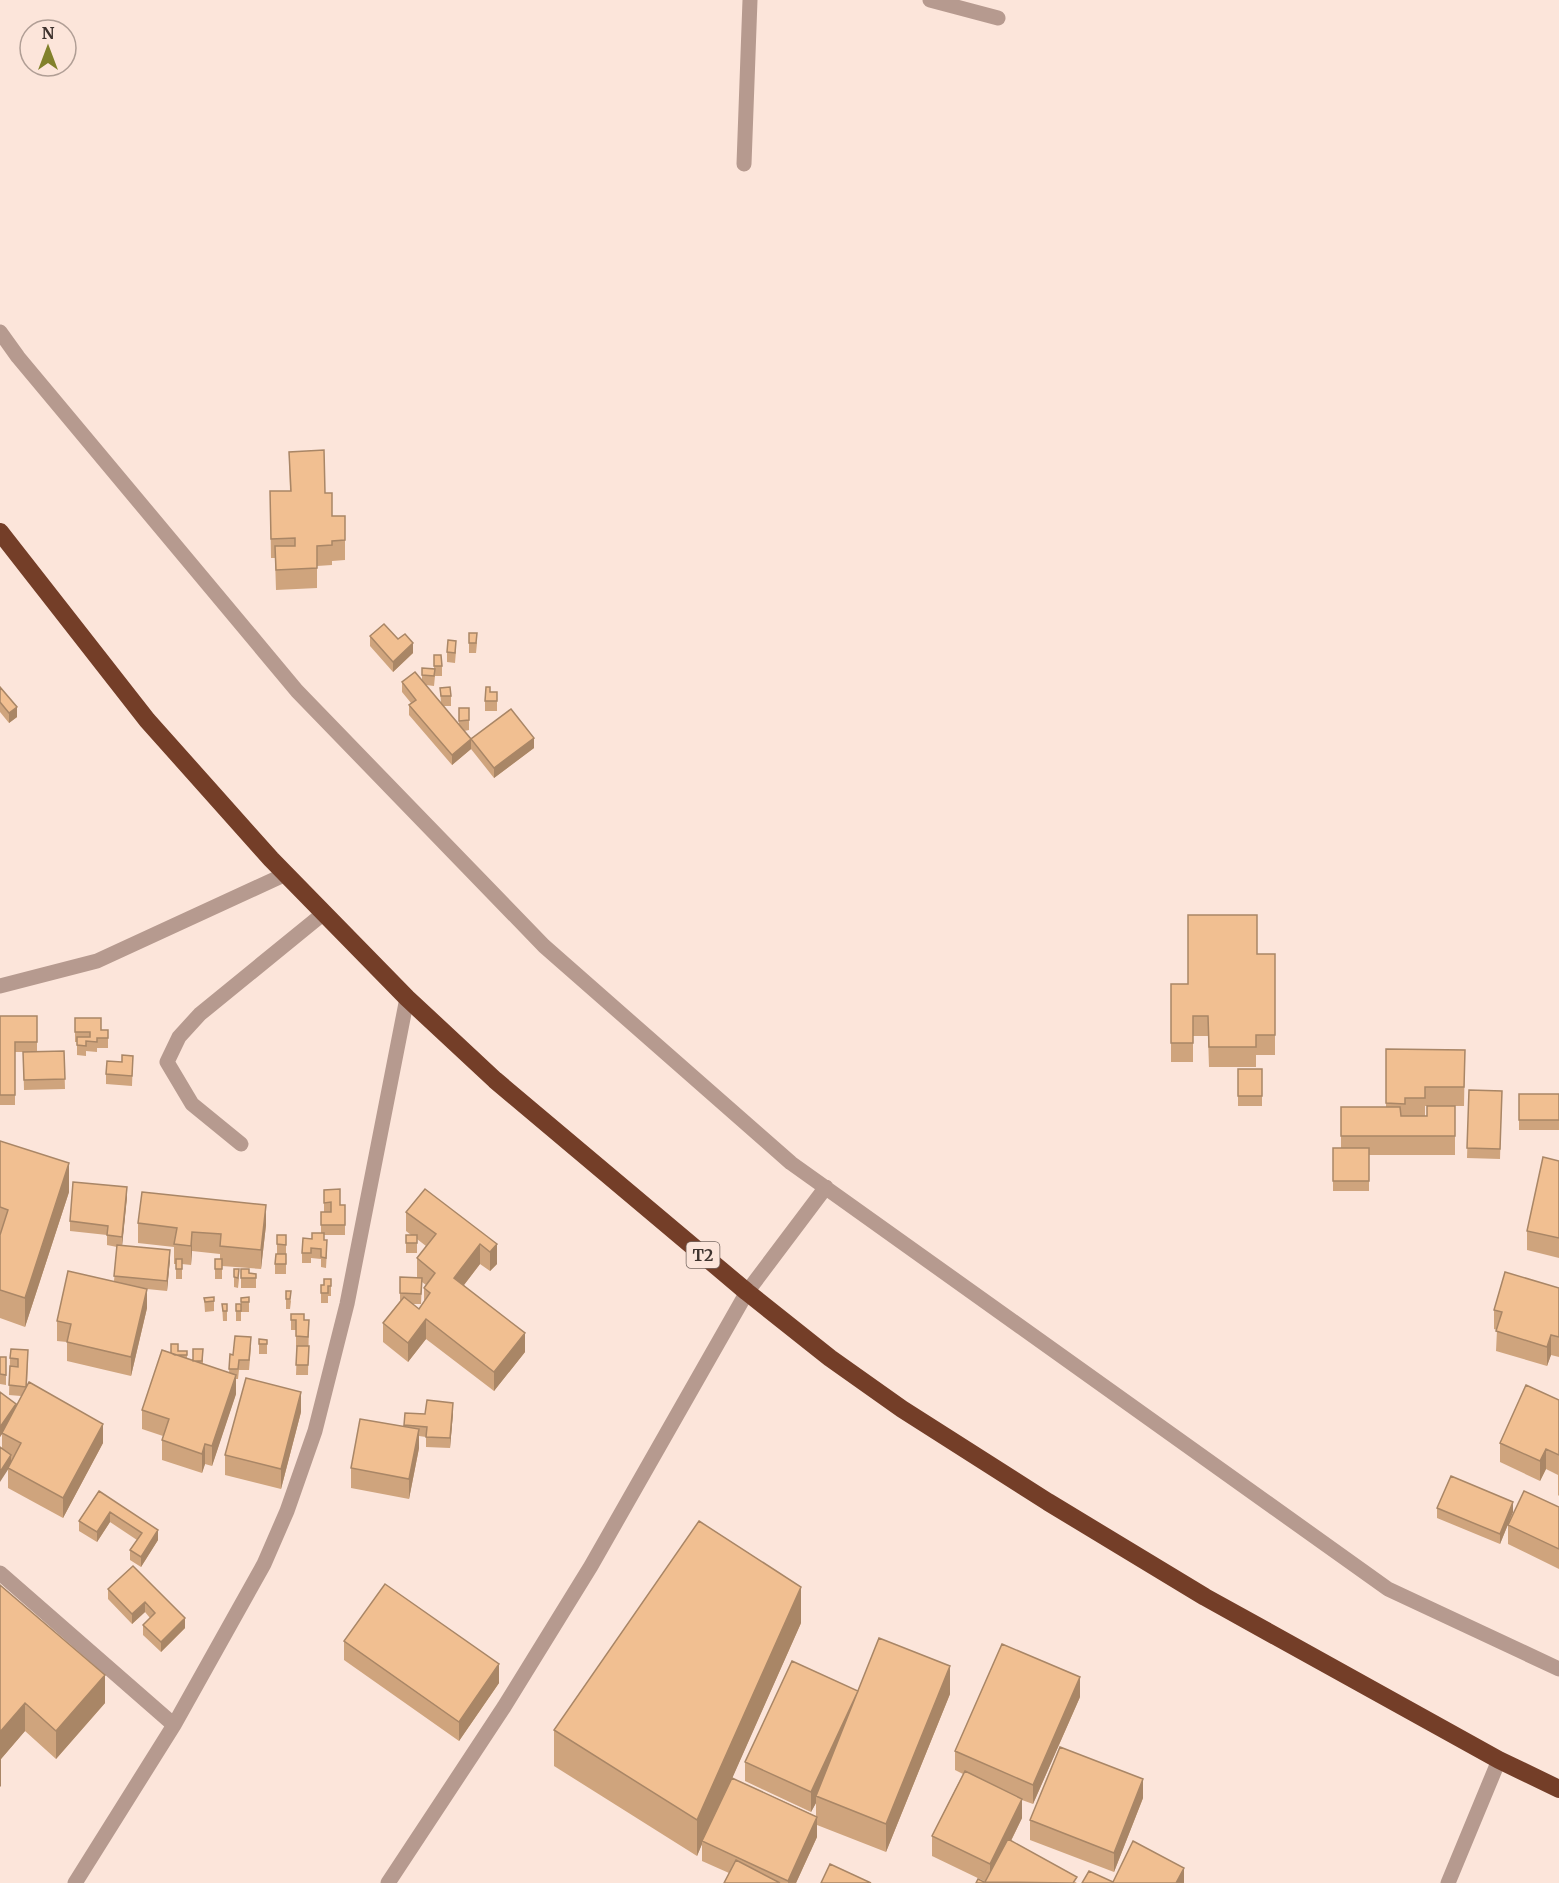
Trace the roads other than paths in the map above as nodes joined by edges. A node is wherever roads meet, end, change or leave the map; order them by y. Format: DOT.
graph roads {
  1 [pos="750,0"];
  2 [pos="930,0"];
  3 [pos="998,18"];
  4 [pos="744,164"];
  5 [pos="0,332"];
  6 [pos="0,532"];
  7 [pos="286,874"];
  8 [pos="324,913"];
  9 [pos="0,986"];
  10 [pos="407,998"];
  11 [pos="242,1144"];
  12 [pos="826,1187"];
  13 [pos="747,1292"];
  14 [pos="0,1573"];
  15 [pos="1559,1669"];
  16 [pos="174,1725"];
  17 [pos="1499,1760"];
  18 [pos="1559,1789"];
  19 [pos="75,1883"];
  20 [pos="388,1883"];
  21 [pos="1448,1883"];
  1 -- 4 [label="street"];
  2 -- 3 [label="street"];
  5 -- 12 [label="street"];
  6 -- 7 [label="highway, T2"];
  7 -- 8 [label="highway, T2"];
  7 -- 9 [label="street"];
  8 -- 10 [label="highway, T2"];
  8 -- 11 [label="street"];
  10 -- 13 [label="highway, T2"];
  10 -- 16 [label="street"];
  12 -- 13 [label="street"];
  12 -- 15 [label="street"];
  13 -- 17 [label="highway, T2"];
  13 -- 20 [label="street"];
  14 -- 16 [label="street"];
  16 -- 19 [label="street"];
  17 -- 18 [label="highway, T2"];
  17 -- 21 [label="street"];
}
